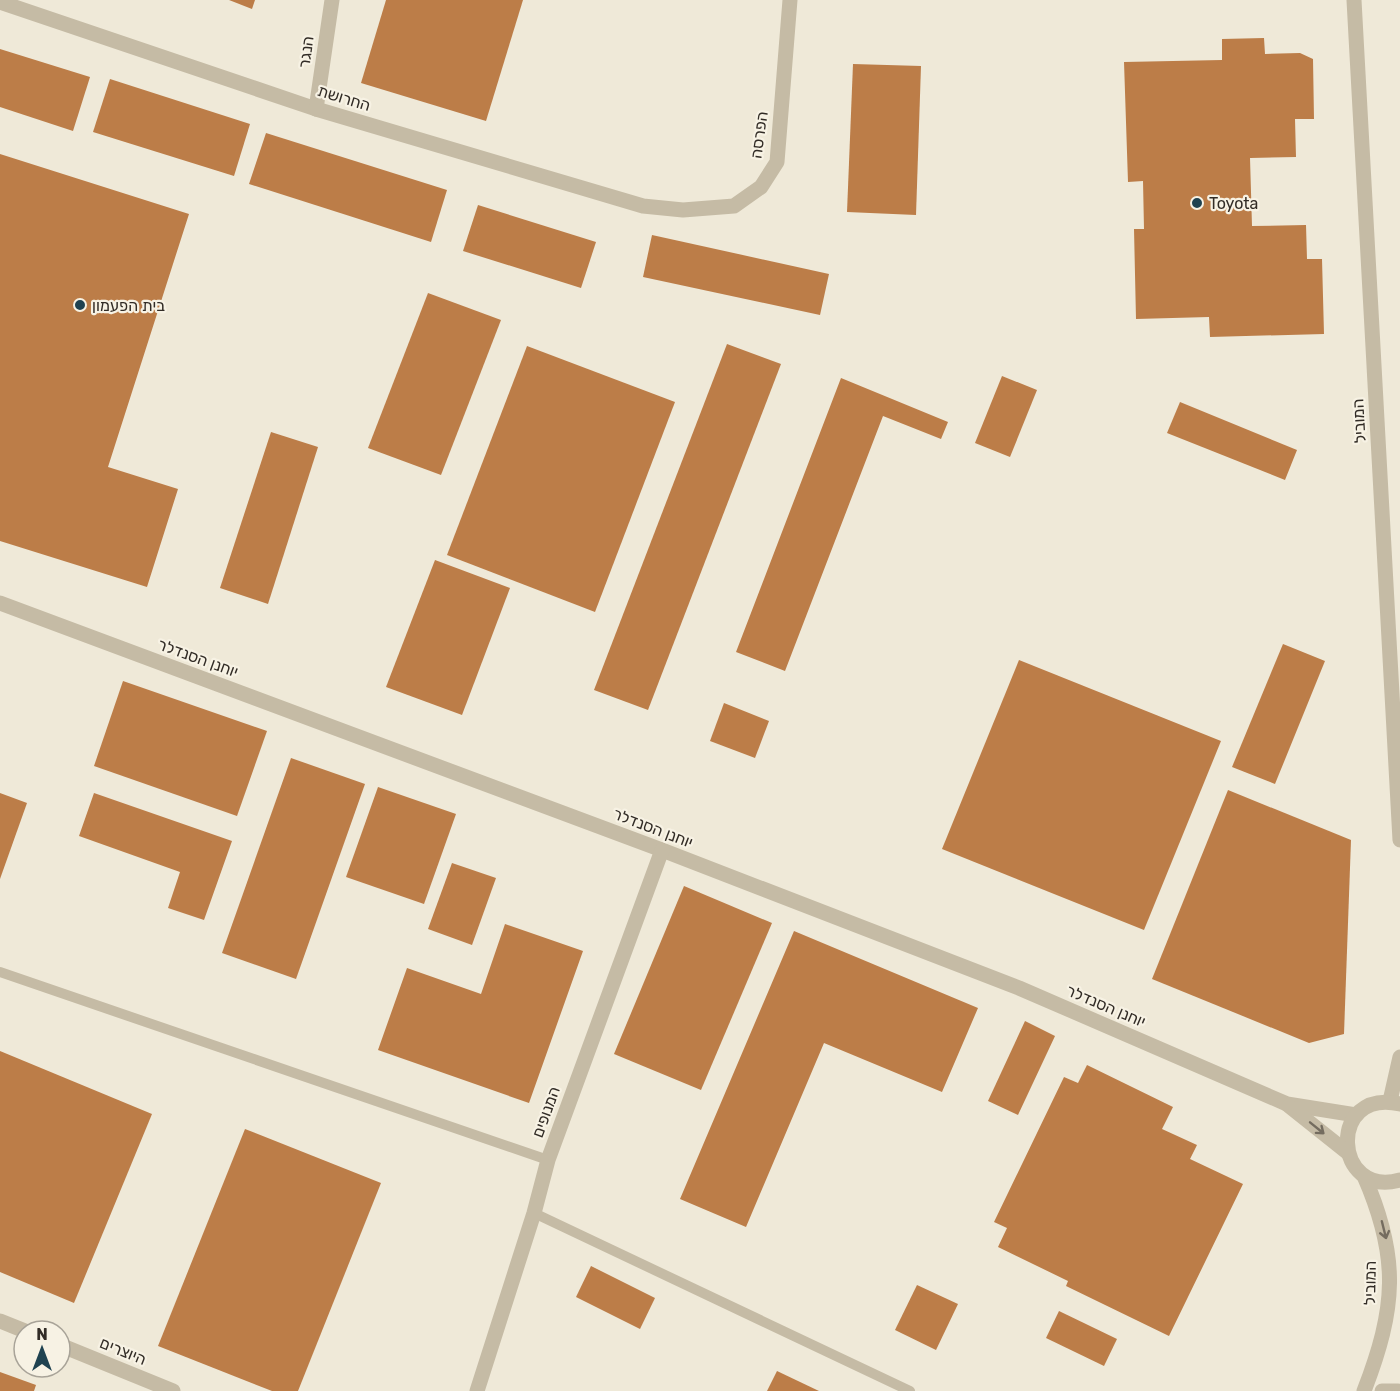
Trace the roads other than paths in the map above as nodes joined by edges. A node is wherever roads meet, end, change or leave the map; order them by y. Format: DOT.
graph roads {
  1 [pos="332,0"];
  2 [pos="790,0"];
  3 [pos="1354,0"];
  4 [pos="0,2"];
  5 [pos="316,109"];
  6 [pos="683,210"];
  7 [pos="0,603"];
  8 [pos="1400,840"];
  9 [pos="662,850"];
  10 [pos="0,972"];
  11 [pos="1400,1057"];
  12 [pos="1395,1102"];
  13 [pos="1287,1104"];
  14 [pos="1356,1115"];
  15 [pos="1347,1153"];
  16 [pos="548,1160"];
  17 [pos="1364,1176"];
  18 [pos="1400,1180"];
  19 [pos="534,1213"];
  20 [pos="72,1350"];
  21 [pos="173,1391"];
  22 [pos="477,1391"];
  23 [pos="910,1391"];
  24 [pos="1364,1391"];
  25 [pos="1382,1391"];
  26 [pos="1398,1391"];
  1 -- 5 [label="street, הנגר"];
  2 -- 6 [label="street, הפרסה"];
  3 -- 8 [label="street, המוביל"];
  4 -- 5 [label="street, החרושת"];
  5 -- 6 [label="street, החרושת"];
  7 -- 9 [label="street, יוחנן הסנדלר"];
  9 -- 13 [label="street, יוחנן הסנדלר"];
  9 -- 16 [label="street, המנופים"];
  10 -- 16 [label="lane"];
  11 -- 12 [label="street"];
  12 -- 14 [label="street"];
  13 -- 14 [label="street, יוחנן הסנדלר"];
  13 -- 15 [label="street, יוחנן הסנדלר, one-way"];
  14 -- 15 [label="street"];
  15 -- 17 [label="street, המוביל"];
  16 -- 19 [label="street, המנופים"];
  17 -- 18 [label="street"];
  17 -- 24 [label="street, המוביל, one-way"];
  19 -- 22 [label="street, המנופים"];
  19 -- 23 [label="lane"];
  20 -- 21 [label="street, היוצרים"];
  25 -- 26 [label="street"];
}
